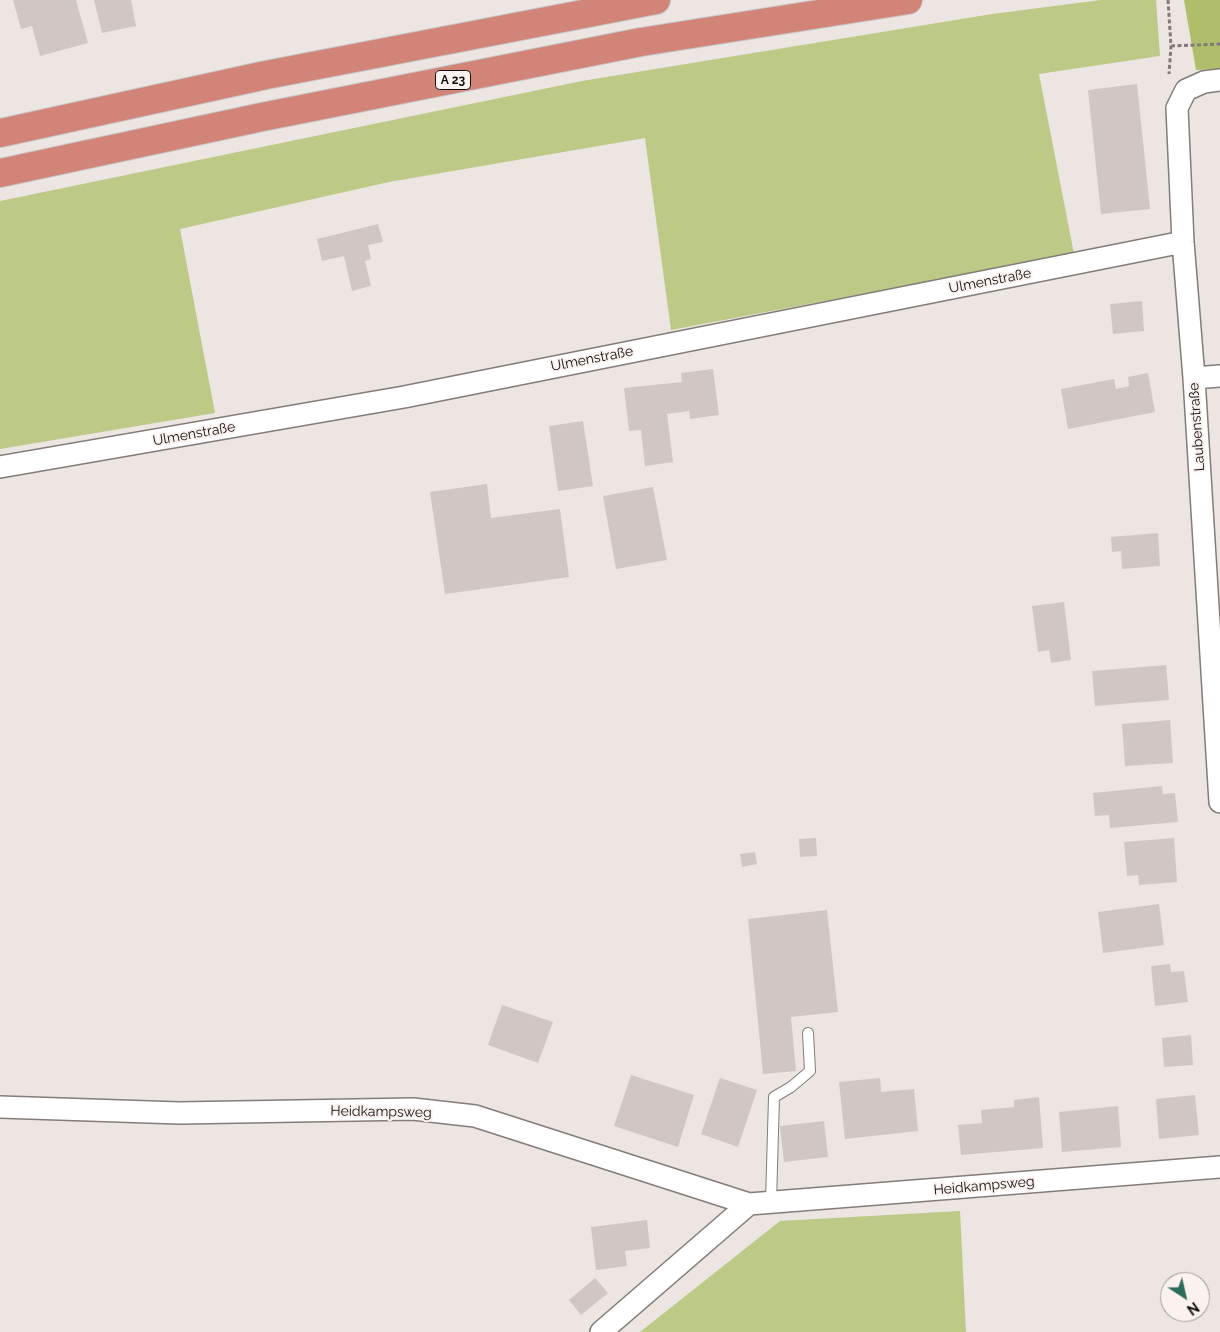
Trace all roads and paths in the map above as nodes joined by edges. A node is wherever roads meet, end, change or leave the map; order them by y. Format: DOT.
graph roads {
  1 [pos="656,0"];
  2 [pos="908,0"];
  3 [pos="1168,0"];
  4 [pos="1220,44"];
  5 [pos="1171,46"];
  6 [pos="1220,80"];
  7 [pos="1169,83"];
  8 [pos="0,133"];
  9 [pos="0,173"];
  10 [pos="1183,242"];
  11 [pos="1220,376"];
  12 [pos="1194,378"];
  13 [pos="0,467"];
  14 [pos="1220,802"];
  15 [pos="808,1033"];
  16 [pos="0,1107"];
  17 [pos="1220,1167"];
  18 [pos="771,1202"];
  19 [pos="749,1204"];
  20 [pos="601,1332"];
  1 -- 8 [label="highway"];
  2 -- 9 [label="highway, A 23"];
  3 -- 5 [label="path"];
  4 -- 5 [label="path"];
  5 -- 7 [label="path"];
  6 -- 10 [label="street, Laubenstraße"];
  10 -- 12 [label="street, Laubenstraße"];
  10 -- 13 [label="street, Ulmenstraße"];
  11 -- 12 [label="street"];
  12 -- 14 [label="street, Laubenstraße"];
  15 -- 18 [label="lane"];
  16 -- 19 [label="street, Heidkampsweg"];
  17 -- 18 [label="street, Heidkampsweg"];
  18 -- 19 [label="street, Heidkampsweg"];
  19 -- 20 [label="street"];
}
